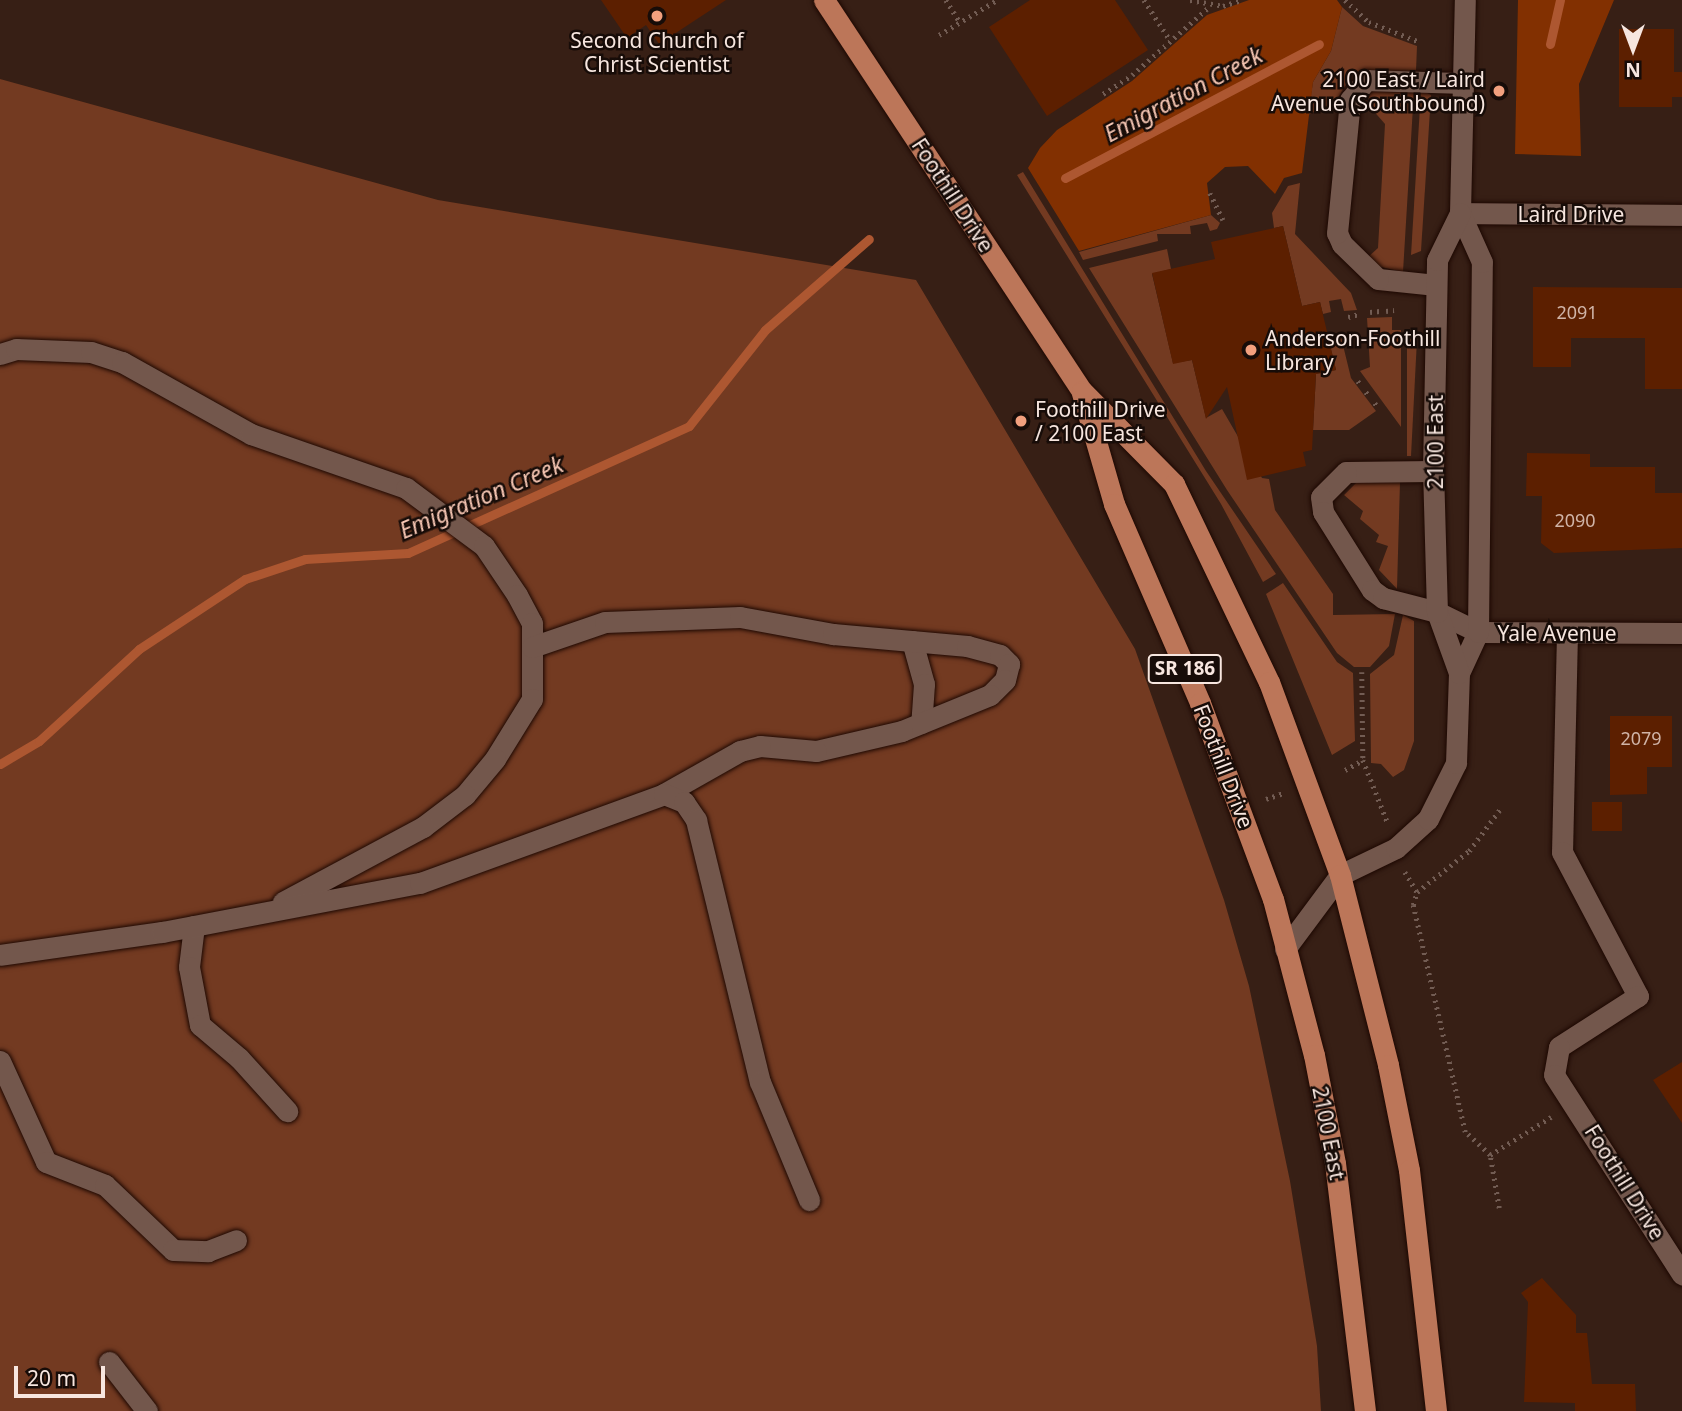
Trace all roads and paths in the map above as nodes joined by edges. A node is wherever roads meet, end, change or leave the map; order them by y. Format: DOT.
graph roads {
  1 [pos="824,0"];
  2 [pos="946,0"];
  3 [pos="997,0"];
  4 [pos="1144,0"];
  5 [pos="1190,0"];
  6 [pos="1241,0"];
  7 [pos="1345,0"];
  8 [pos="1465,0"];
  9 [pos="1210,6"];
  10 [pos="960,22"];
  11 [pos="939,34"];
  12 [pos="1170,40"];
  13 [pos="1420,42"];
  14 [pos="1463,83"];
  15 [pos="1103,94"];
  16 [pos="1210,193"];
  17 [pos="1460,213"];
  18 [pos="1682,215"];
  19 [pos="1223,220"];
  20 [pos="1436,285"];
  21 [pos="1394,310"];
  22 [pos="1370,313"];
  23 [pos="1359,314"];
  24 [pos="1348,317"];
  25 [pos="5,351"];
  26 [pos="1082,391"];
  27 [pos="1433,471"];
  28 [pos="1437,612"];
  29 [pos="1478,632"];
  30 [pos="1567,633"];
  31 [pos="1682,633"];
  32 [pos="912,641"];
  33 [pos="532,647"];
  34 [pos="1362,672"];
  35 [pos="1459,673"];
  36 [pos="921,723"];
  37 [pos="1363,760"];
  38 [pos="1345,770"];
  39 [pos="1374,781"];
  40 [pos="1287,791"];
  41 [pos="664,794"];
  42 [pos="1266,799"];
  43 [pos="1501,808"];
  44 [pos="1340,874"];
  45 [pos="1410,885"];
  46 [pos="1418,892"];
  47 [pos="269,910"];
  48 [pos="194,926"];
  49 [pos="1285,949"];
  50 [pos="0,955"];
  51 [pos="0,1061"];
  52 [pos="1571,1096"];
  53 [pos="287,1111"];
  54 [pos="1490,1155"];
  55 [pos="809,1200"];
  56 [pos="1499,1208"];
  57 [pos="236,1240"];
  58 [pos="1682,1274"];
  59 [pos="109,1362"];
  60 [pos="147,1411"];
  61 [pos="1365,1411"];
  62 [pos="1436,1411"];
  1 -- 26 [label="main road, Foothill Drive / SR 186"];
  2 -- 10 [label="path"];
  3 -- 10 [label="path"];
  4 -- 12 [label="path"];
  5 -- 9 [label="path"];
  6 -- 9 [label="path"];
  7 -- 13 [label="path"];
  8 -- 14 [label="street, 2100 East"];
  9 -- 12 [label="path"];
  10 -- 11 [label="path"];
  12 -- 15 [label="path"];
  14 -- 17 [label="street, 2100 East"];
  14 -- 20 [label="street"];
  16 -- 19 [label="path"];
  17 -- 18 [label="street, Laird Drive"];
  17 -- 20 [label="street, 2100 East"];
  17 -- 29 [label="street, 2100 East"];
  20 -- 27 [label="street, 2100 East"];
  21 -- 22 [label="path"];
  23 -- 24 [label="path"];
  25 -- 33 [label="street"];
  26 -- 44 [label="main road, Foothill Drive / SR 186"];
  26 -- 49 [label="main road, Foothill Drive / SR 186"];
  27 -- 28 [label="street, 2100 East"];
  27 -- 28 [label="street, Yale Avenue"];
  28 -- 29 [label="street, Yale Avenue"];
  28 -- 35 [label="street, 2100 East"];
  29 -- 30 [label="street, Yale Avenue"];
  29 -- 35 [label="street, 2100 East"];
  30 -- 31 [label="street, Yale Avenue"];
  30 -- 52 [label="street, Foothill Drive"];
  32 -- 33 [label="street"];
  32 -- 36 [label="street"];
  32 -- 36 [label="street"];
  33 -- 47 [label="street"];
  34 -- 37 [label="path"];
  35 -- 44 [label="street, 2100 East"];
  36 -- 41 [label="street"];
  37 -- 38 [label="path"];
  37 -- 39 [label="path"];
  40 -- 42 [label="path"];
  41 -- 47 [label="street"];
  41 -- 55 [label="street"];
  43 -- 46 [label="path"];
  44 -- 49 [label="street, 2100 East"];
  44 -- 62 [label="main road, SR 186"];
  45 -- 46 [label="path"];
  46 -- 54 [label="path"];
  47 -- 48 [label="street"];
  48 -- 50 [label="street"];
  48 -- 53 [label="street"];
  49 -- 61 [label="main road, 2100 East / SR 186"];
  51 -- 57 [label="street"];
  52 -- 54 [label="path"];
  52 -- 58 [label="street, Foothill Drive"];
  54 -- 56 [label="path"];
  59 -- 60 [label="street"];
}
